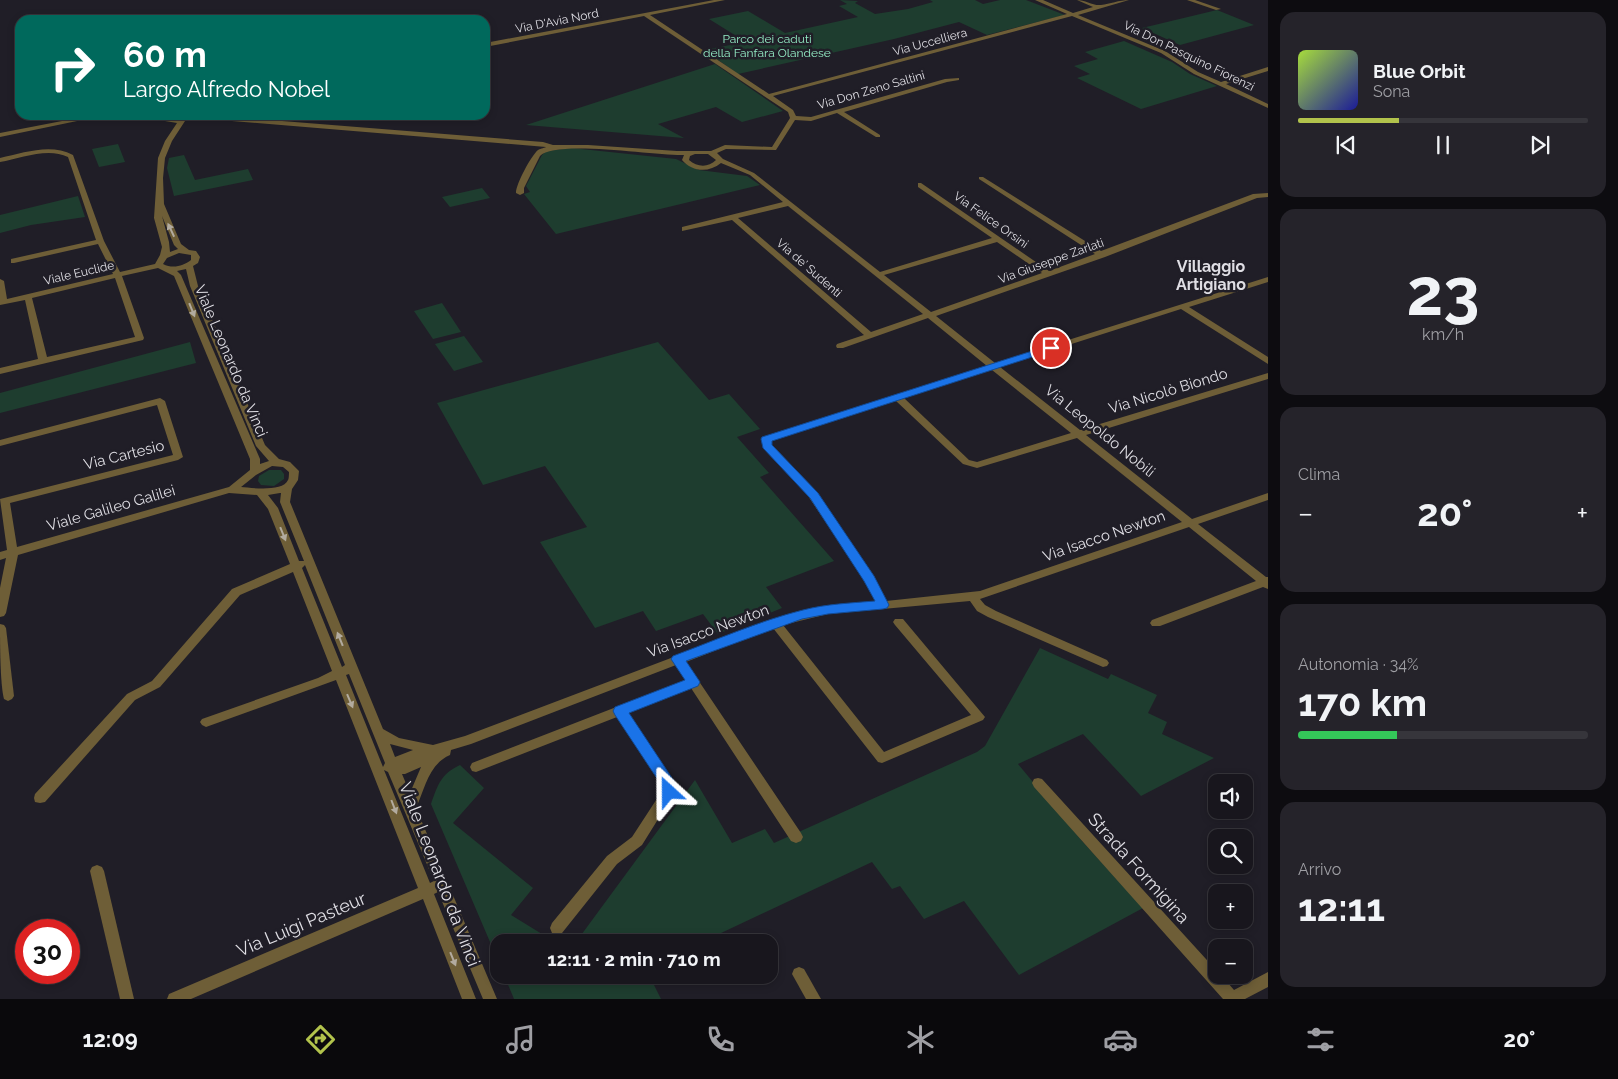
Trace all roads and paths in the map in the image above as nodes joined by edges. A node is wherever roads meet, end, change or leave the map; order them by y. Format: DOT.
graph roads {
  1 [pos="722,0"];
  2 [pos="1038,0"];
  3 [pos="1080,0"];
  4 [pos="1190,0"];
  5 [pos="1121,1"];
  6 [pos="1062,7"];
  7 [pos="1098,8"];
  8 [pos="1218,9"];
  9 [pos="1075,14"];
  10 [pos="646,15"];
  11 [pos="490,44"];
  12 [pos="1268,70"];
  13 [pos="957,79"];
  14 [pos="1221,84"];
  15 [pos="768,96"];
  16 [pos="1268,106"];
  17 [pos="838,111"];
  18 [pos="793,118"];
  19 [pos="77,120"];
  20 [pos="168,120"];
  21 [pos="186,120"];
  22 [pos="253,120"];
  23 [pos="173,130"];
  24 [pos="0,135"];
  25 [pos="878,136"];
  26 [pos="552,147"];
  27 [pos="658,153"];
  28 [pos="691,153"];
  29 [pos="711,153"];
  30 [pos="0,160"];
  31 [pos="685,160"];
  32 [pos="718,163"];
  33 [pos="981,178"];
  34 [pos="921,185"];
  35 [pos="520,193"];
  36 [pos="1268,195"];
  37 [pos="788,203"];
  38 [pos="160,204"];
  39 [pos="733,217"];
  40 [pos="685,229"];
  41 [pos="998,239"];
  42 [pos="100,241"];
  43 [pos="186,251"];
  44 [pos="1102,255"];
  45 [pos="164,256"];
  46 [pos="14,261"];
  47 [pos="160,265"];
  48 [pos="188,266"];
  49 [pos="168,269"];
  50 [pos="880,274"];
  51 [pos="1048,274"];
  52 [pos="118,276"];
  53 [pos="1268,279"];
  54 [pos="0,281"];
  55 [pos="28,296"];
  56 [pos="2,302"];
  57 [pos="1182,306"];
  58 [pos="930,315"];
  59 [pos="870,336"];
  60 [pos="840,346"];
  61 [pos="43,361"];
  62 [pos="1268,362"];
  63 [pos="995,366"];
  64 [pos="0,371"];
  65 [pos="1268,376"];
  66 [pos="897,397"];
  67 [pos="1079,434"];
  68 [pos="0,443"];
  69 [pos="277,463"];
  70 [pos="253,472"];
  71 [pos="287,486"];
  72 [pos="230,490"];
  73 [pos="258,491"];
  74 [pos="1268,496"];
  75 [pos="2,502"];
  76 [pos="1189,524"];
  77 [pos="13,552"];
  78 [pos="0,556"];
  79 [pos="308,561"];
  80 [pos="296,565"];
  81 [pos="1266,583"];
  82 [pos="972,597"];
  83 [pos="883,605"];
  84 [pos="0,612"];
  85 [pos="899,622"];
  86 [pos="775,623"];
  87 [pos="1156,623"];
  88 [pos="0,628"];
  89 [pos="678,659"];
  90 [pos="1102,663"];
  91 [pos="352,667"];
  92 [pos="338,673"];
  93 [pos="693,682"];
  94 [pos="8,696"];
  95 [pos="620,711"];
  96 [pos="206,722"];
  97 [pos="378,732"];
  98 [pos="435,753"];
  99 [pos="376,762"];
  100 [pos="476,767"];
  101 [pos="393,768"];
  102 [pos="1038,783"];
  103 [pos="40,798"];
  104 [pos="410,806"];
  105 [pos="796,837"];
  106 [pos="96,871"];
  107 [pos="443,884"];
  108 [pos="427,891"];
  109 [pos="558,928"];
  110 [pos="799,974"];
  111 [pos="1268,979"];
  112 [pos="1239,997"];
  113 [pos="127,999"];
  114 [pos="174,999"];
  115 [pos="469,999"];
  116 [pos="490,999"];
  117 [pos="814,999"];
  1 -- 10 [label="street, Via D'Avia Nord"];
  2 -- 9 [label="street"];
  3 -- 7 [label="street"];
  4 -- 8 [label="street"];
  5 -- 7 [label="street, Via Uccelliera"];
  6 -- 9 [label="street"];
  7 -- 9 [label="street, Via Uccelliera"];
  9 -- 14 [label="street, Via Don Pasquino Fiorenzi"];
  9 -- 15 [label="street, Via Uccelliera"];
  10 -- 11 [label="street, Via D'Avia Nord"];
  10 -- 15 [label="street"];
  12 -- 14 [label="street"];
  13 -- 17 [label="street, Via Don Zeno Saltini"];
  14 -- 16 [label="street, Via Don Pasquino Fiorenzi"];
  15 -- 18 [label="street"];
  17 -- 18 [label="street, Via Don Zeno Saltini"];
  17 -- 25 [label="street"];
  18 -- 29 [label="street"];
  19 -- 24 [label="street"];
  20 -- 23 [label="street"];
  21 -- 23 [label="street"];
  22 -- 26 [label="street"];
  23 -- 38 [label="street"];
  26 -- 27 [label="street"];
  26 -- 35 [label="street"];
  27 -- 28 [label="street"];
  27 -- 31 [label="street"];
  28 -- 29 [label="street"];
  28 -- 31 [label="street"];
  29 -- 32 [label="street"];
  30 -- 42 [label="street"];
  31 -- 32 [label="street"];
  32 -- 37 [label="street, Via Leopoldo Nobili"];
  33 -- 44 [label="street"];
  34 -- 41 [label="street, Via Felice Orsini"];
  36 -- 44 [label="street, Via Giuseppe Zarlati"];
  37 -- 39 [label="street"];
  37 -- 50 [label="street, Via Leopoldo Nobili"];
  43 -- 38 [label="street, one-way"];
  38 -- 45 [label="street"];
  39 -- 40 [label="street"];
  39 -- 59 [label="street, Via de’ Sudenti"];
  41 -- 50 [label="street"];
  41 -- 51 [label="street, Via Felice Orsini"];
  42 -- 46 [label="street"];
  42 -- 52 [label="street"];
  43 -- 45 [label="street"];
  43 -- 48 [label="street, Viale Leonardo da Vinci"];
  44 -- 51 [label="street, Via Giuseppe Zarlati"];
  45 -- 47 [label="street"];
  47 -- 49 [label="street"];
  47 -- 52 [label="street, Viale Euclide"];
  48 -- 49 [label="street"];
  48 -- 69 [label="street, Viale Leonardo da Vinci"];
  49 -- 70 [label="street, Viale Leonardo da Vinci, one-way"];
  50 -- 58 [label="street, Via Leopoldo Nobili"];
  51 -- 58 [label="street, Via Giuseppe Zarlati"];
  52 -- 55 [label="street, Viale Euclide"];
  52 -- 61 [label="street"];
  53 -- 57 [label="street"];
  54 -- 56 [label="street, Viale Euclide"];
  55 -- 56 [label="street, Viale Euclide"];
  55 -- 61 [label="street"];
  57 -- 62 [label="street"];
  57 -- 63 [label="street"];
  58 -- 59 [label="street, Via Giuseppe Zarlati"];
  58 -- 63 [label="street, Via Leopoldo Nobili"];
  59 -- 60 [label="street, Via Giuseppe Zarlati"];
  61 -- 64 [label="street"];
  63 -- 66 [label="street"];
  63 -- 67 [label="street, Via Leopoldo Nobili"];
  65 -- 67 [label="street, Via Nicolò Biondo"];
  66 -- 67 [label="street, Via Nicolò Biondo"];
  66 -- 83 [label="street"];
  67 -- 76 [label="street, Via Leopoldo Nobili"];
  68 -- 75 [label="street, Via Cartesio"];
  69 -- 70 [label="street"];
  69 -- 71 [label="street"];
  70 -- 72 [label="street"];
  70 -- 73 [label="street"];
  71 -- 73 [label="street"];
  71 -- 79 [label="street, Viale Leonardo da Vinci"];
  72 -- 73 [label="street"];
  72 -- 77 [label="street, Viale Galileo Galilei"];
  73 -- 80 [label="street, Viale Leonardo da Vinci, one-way"];
  74 -- 76 [label="street, Via Isacco Newton"];
  75 -- 77 [label="street, Via Cartesio"];
  76 -- 81 [label="street, Via Leopoldo Nobili"];
  76 -- 82 [label="street, Via Isacco Newton"];
  77 -- 78 [label="street, Viale Galileo Galilei"];
  77 -- 84 [label="street"];
  79 -- 80 [label="street"];
  91 -- 79 [label="street, Viale Leonardo da Vinci, one-way"];
  80 -- 92 [label="street, Viale Leonardo da Vinci"];
  80 -- 103 [label="street"];
  81 -- 87 [label="street, Via Leopoldo Nobili"];
  82 -- 83 [label="street, Via Isacco Newton"];
  82 -- 90 [label="street"];
  83 -- 86 [label="street, Via Isacco Newton"];
  85 -- 86 [label="street"];
  86 -- 89 [label="street, Via Isacco Newton"];
  88 -- 94 [label="street"];
  89 -- 93 [label="street"];
  89 -- 98 [label="street, Via Isacco Newton"];
  91 -- 92 [label="street"];
  91 -- 97 [label="street, Viale Leonardo da Vinci"];
  92 -- 96 [label="street"];
  92 -- 99 [label="street, Viale Leonardo da Vinci, one-way"];
  93 -- 95 [label="street"];
  93 -- 105 [label="street"];
  95 -- 100 [label="street"];
  95 -- 109 [label="street"];
  97 -- 98 [label="street"];
  97 -- 101 [label="street, Viale Leonardo da Vinci"];
  98 -- 101 [label="street, Via Isacco Newton"];
  98 -- 104 [label="street, Via Isacco Newton"];
  99 -- 101 [label="street, Viale Leonardo da Vinci"];
  99 -- 108 [label="street, Viale Leonardo da Vinci, one-way"];
  101 -- 104 [label="street, Viale Leonardo da Vinci"];
  102 -- 112 [label="street, Strada Formigina"];
  104 -- 107 [label="street, Viale Leonardo da Vinci"];
  106 -- 113 [label="street"];
  107 -- 108 [label="street, Via Luigi Pasteur"];
  107 -- 116 [label="street, Viale Leonardo da Vinci"];
  108 -- 114 [label="street, Via Luigi Pasteur"];
  108 -- 115 [label="street, Viale Leonardo da Vinci, one-way"];
  110 -- 117 [label="street"];
  111 -- 112 [label="street, Strada Formigina"];
}
